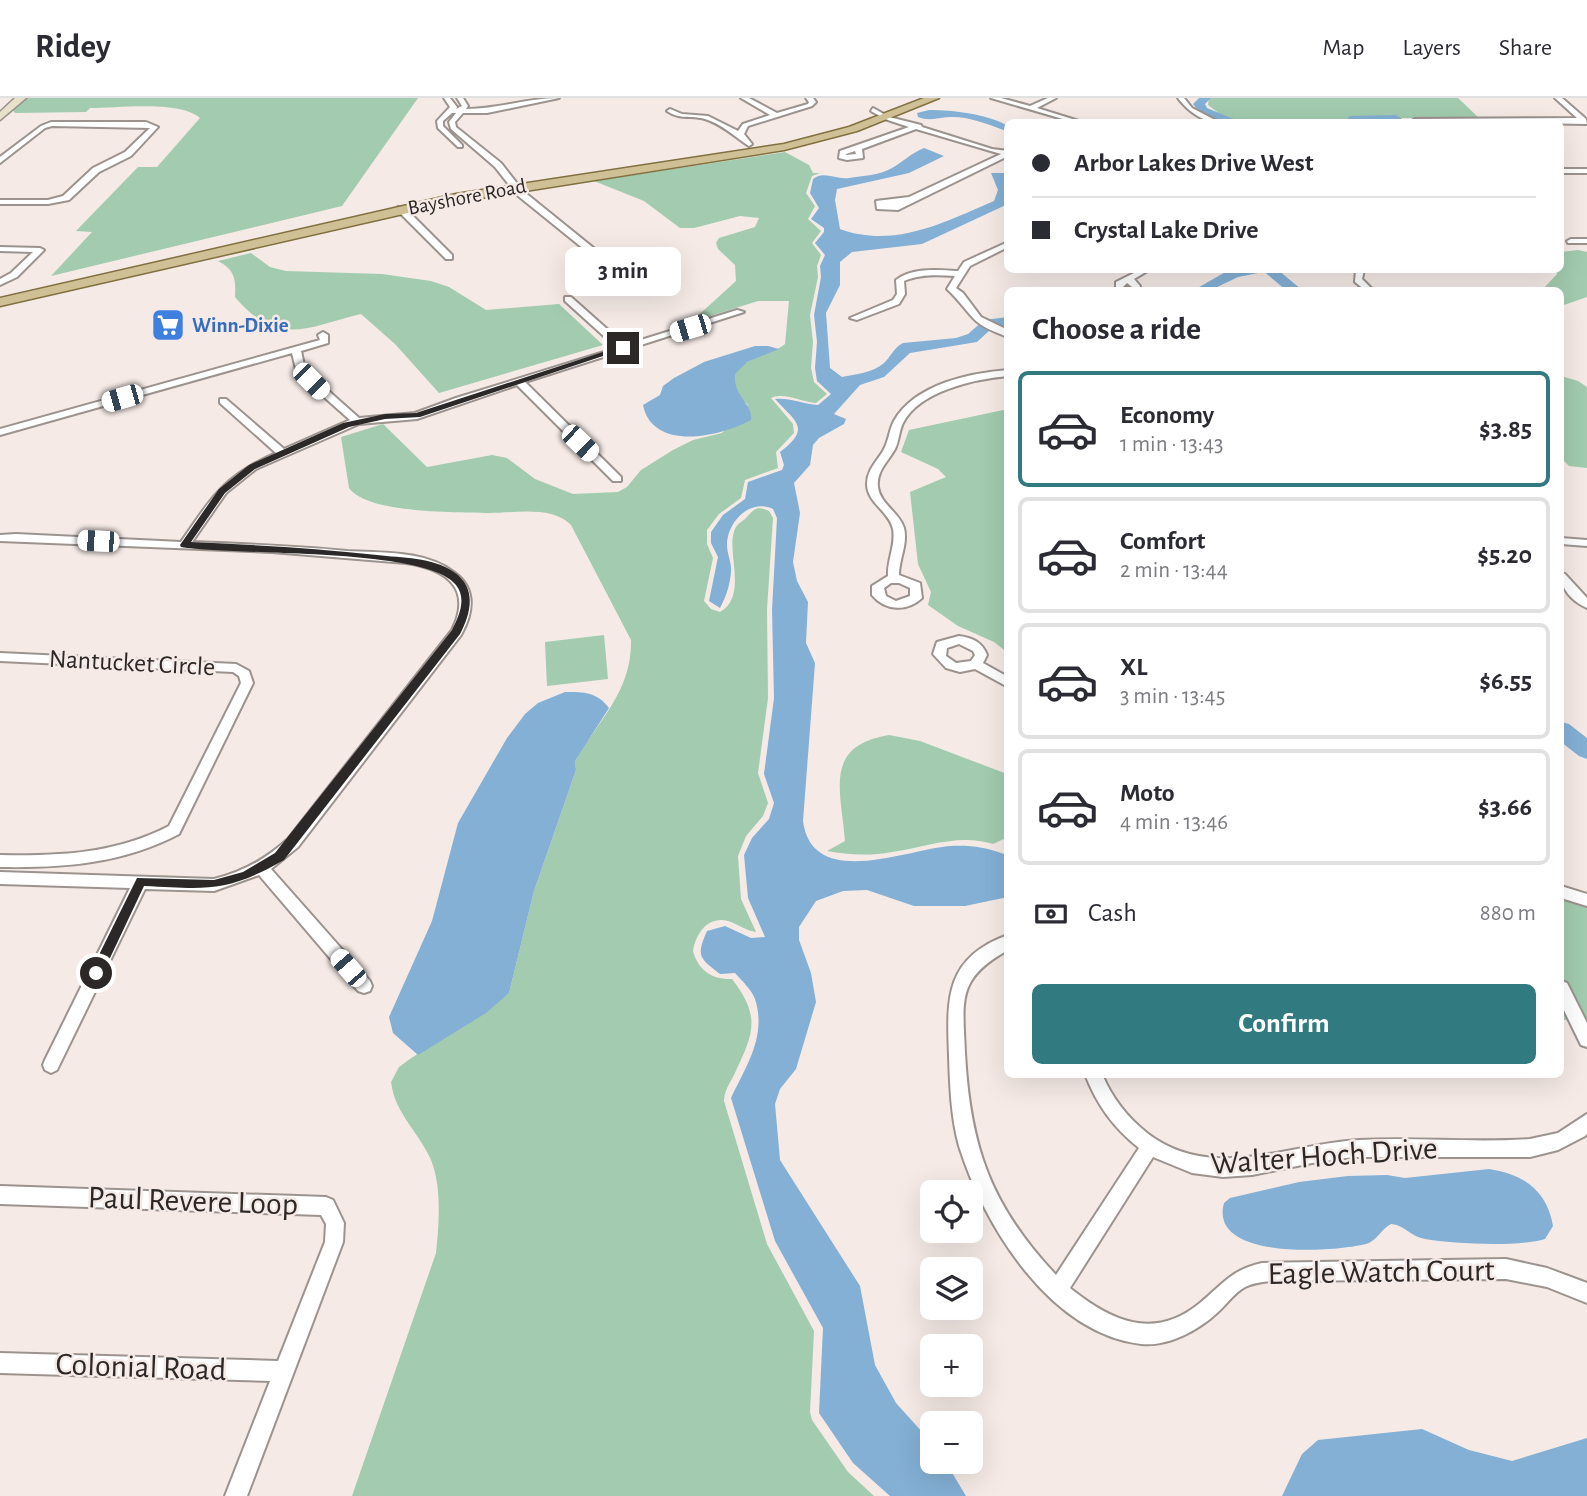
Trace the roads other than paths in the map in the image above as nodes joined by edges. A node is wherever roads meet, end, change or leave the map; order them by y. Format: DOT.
graph roads {
  1 [pos="21,98"];
  2 [pos="447,98"];
  3 [pos="460,98"];
  4 [pos="556,98"];
  5 [pos="744,98"];
  6 [pos="809,98"];
  7 [pos="904,98"];
  8 [pos="934,98"];
  9 [pos="994,98"];
  10 [pos="1053,98"];
  11 [pos="1181,98"];
  12 [pos="1558,98"];
  13 [pos="537,100"];
  14 [pos="1030,109"];
  15 [pos="873,110"];
  16 [pos="451,111"];
  17 [pos="462,111"];
  18 [pos="670,111"];
  19 [pos="775,115"];
  20 [pos="890,116"];
  21 [pos="0,117"];
  22 [pos="1068,119"];
  23 [pos="1210,119"];
  24 [pos="1564,121"];
  25 [pos="1586,121"];
  26 [pos="919,125"];
  27 [pos="740,134"];
  28 [pos="749,144"];
  29 [pos="858,148"];
  30 [pos="1004,153"];
  31 [pos="1004,155"];
  32 [pos="734,156"];
  33 [pos="0,161"];
  34 [pos="1564,171"];
  35 [pos="1587,171"];
  36 [pos="511,182"];
  37 [pos="911,199"];
  38 [pos="0,202"];
  39 [pos="401,209"];
  40 [pos="1571,241"];
  41 [pos="1587,241"];
  42 [pos="1004,246"];
  43 [pos="0,249"];
  44 [pos="23,249"];
  45 [pos="198,252"];
  46 [pos="0,255"];
  47 [pos="449,257"];
  48 [pos="619,273"];
  49 [pos="1139,273"];
  50 [pos="1359,273"];
  51 [pos="957,279"];
  52 [pos="0,282"];
  53 [pos="1119,287"];
  54 [pos="1366,287"];
  55 [pos="0,296"];
  56 [pos="568,299"];
  57 [pos="0,302"];
  58 [pos="740,312"];
  59 [pos="854,318"];
  60 [pos="1004,332"];
  61 [pos="323,335"];
  62 [pos="623,348"];
  63 [pos="296,350"];
  64 [pos="1004,373"];
  65 [pos="518,381"];
  66 [pos="222,401"];
  67 [pos="357,421"];
  68 [pos="0,432"];
  69 [pos="282,453"];
  70 [pos="617,479"];
  71 [pos="0,538"];
  72 [pos="1564,541"];
  73 [pos="1587,543"];
  74 [pos="184,545"];
  75 [pos="894,579"];
  76 [pos="1564,581"];
  77 [pos="1587,604"];
  78 [pos="0,657"];
  79 [pos="976,664"];
  80 [pos="1004,681"];
  81 [pos="0,861"];
  82 [pos="262,869"];
  83 [pos="0,878"];
  84 [pos="141,881"];
  85 [pos="1564,893"];
  86 [pos="1587,900"];
  87 [pos="1004,944"];
  88 [pos="364,986"];
  89 [pos="1564,994"];
  90 [pos="1587,1040"];
  91 [pos="51,1065"];
  92 [pos="1095,1078"];
  93 [pos="1587,1122"];
  94 [pos="1150,1146"];
  95 [pos="0,1195"];
  96 [pos="1058,1289"];
  97 [pos="1587,1293"];
  98 [pos="0,1363"];
  99 [pos="282,1371"];
  100 [pos="236,1496"];
  1 -- 21 [label="street"];
  2 -- 16 [label="street"];
  3 -- 17 [label="street"];
  4 -- 13 [label="street"];
  5 -- 19 [label="street"];
  6 -- 19 [label="street"];
  7 -- 15 [label="main road, Bayshore Road"];
  8 -- 20 [label="main road, Bayshore Road"];
  9 -- 14 [label="street"];
  10 -- 14 [label="street"];
  11 -- 23 [label="street"];
  12 -- 25 [label="street"];
  13 -- 17 [label="street"];
  14 -- 22 [label="street"];
  15 -- 20 [label="street"];
  15 -- 28 [label="main road, Bayshore Road"];
  16 -- 17 [label="street"];
  16 -- 36 [label="street"];
  17 -- 36 [label="street"];
  18 -- 27 [label="street"];
  19 -- 27 [label="street"];
  20 -- 26 [label="street"];
  20 -- 32 [label="main road, Bayshore Road"];
  24 -- 25 [label="street"];
  26 -- 29 [label="street"];
  26 -- 30 [label="street"];
  27 -- 28 [label="street"];
  28 -- 32 [label="main road"];
  28 -- 36 [label="main road, Bayshore Road"];
  31 -- 37 [label="street"];
  32 -- 36 [label="main road, Bayshore Road"];
  33 -- 38 [label="street"];
  34 -- 35 [label="street"];
  36 -- 39 [label="main road, Bayshore Road"];
  36 -- 45 [label="main road, Bayshore Road"];
  36 -- 48 [label="street"];
  39 -- 45 [label="main road, Bayshore Road"];
  39 -- 47 [label="street"];
  40 -- 41 [label="street"];
  42 -- 51 [label="street"];
  43 -- 44 [label="street"];
  44 -- 46 [label="street"];
  44 -- 52 [label="street"];
  45 -- 55 [label="main road, Bayshore Road"];
  45 -- 57 [label="main road, Bayshore Road"];
  49 -- 53 [label="street"];
  50 -- 54 [label="street"];
  51 -- 59 [label="street"];
  51 -- 60 [label="street"];
  56 -- 62 [label="street"];
  58 -- 62 [label="street"];
  61 -- 63 [label="street"];
  62 -- 65 [label="street"];
  63 -- 67 [label="street"];
  63 -- 68 [label="street"];
  64 -- 75 [label="street"];
  65 -- 67 [label="street"];
  65 -- 70 [label="street"];
  66 -- 69 [label="street"];
  67 -- 69 [label="street"];
  69 -- 74 [label="street"];
  71 -- 74 [label="street"];
  72 -- 73 [label="street"];
  74 -- 82 [label="street"];
  76 -- 77 [label="street"];
  78 -- 81 [label="street, Nantucket Circle"];
  79 -- 80 [label="street"];
  82 -- 84 [label="street"];
  82 -- 88 [label="street"];
  83 -- 84 [label="street"];
  84 -- 91 [label="street"];
  85 -- 86 [label="street"];
  87 -- 96 [label="street, Eagle Watch Court"];
  89 -- 90 [label="street"];
  92 -- 94 [label="street, Walter Hoch Drive"];
  93 -- 94 [label="street, Walter Hoch Drive"];
  94 -- 96 [label="street"];
  95 -- 99 [label="street, Paul Revere Loop"];
  96 -- 97 [label="street, Eagle Watch Court"];
  98 -- 99 [label="street, Colonial Road"];
  99 -- 100 [label="street, Paul Revere Loop"];
}
